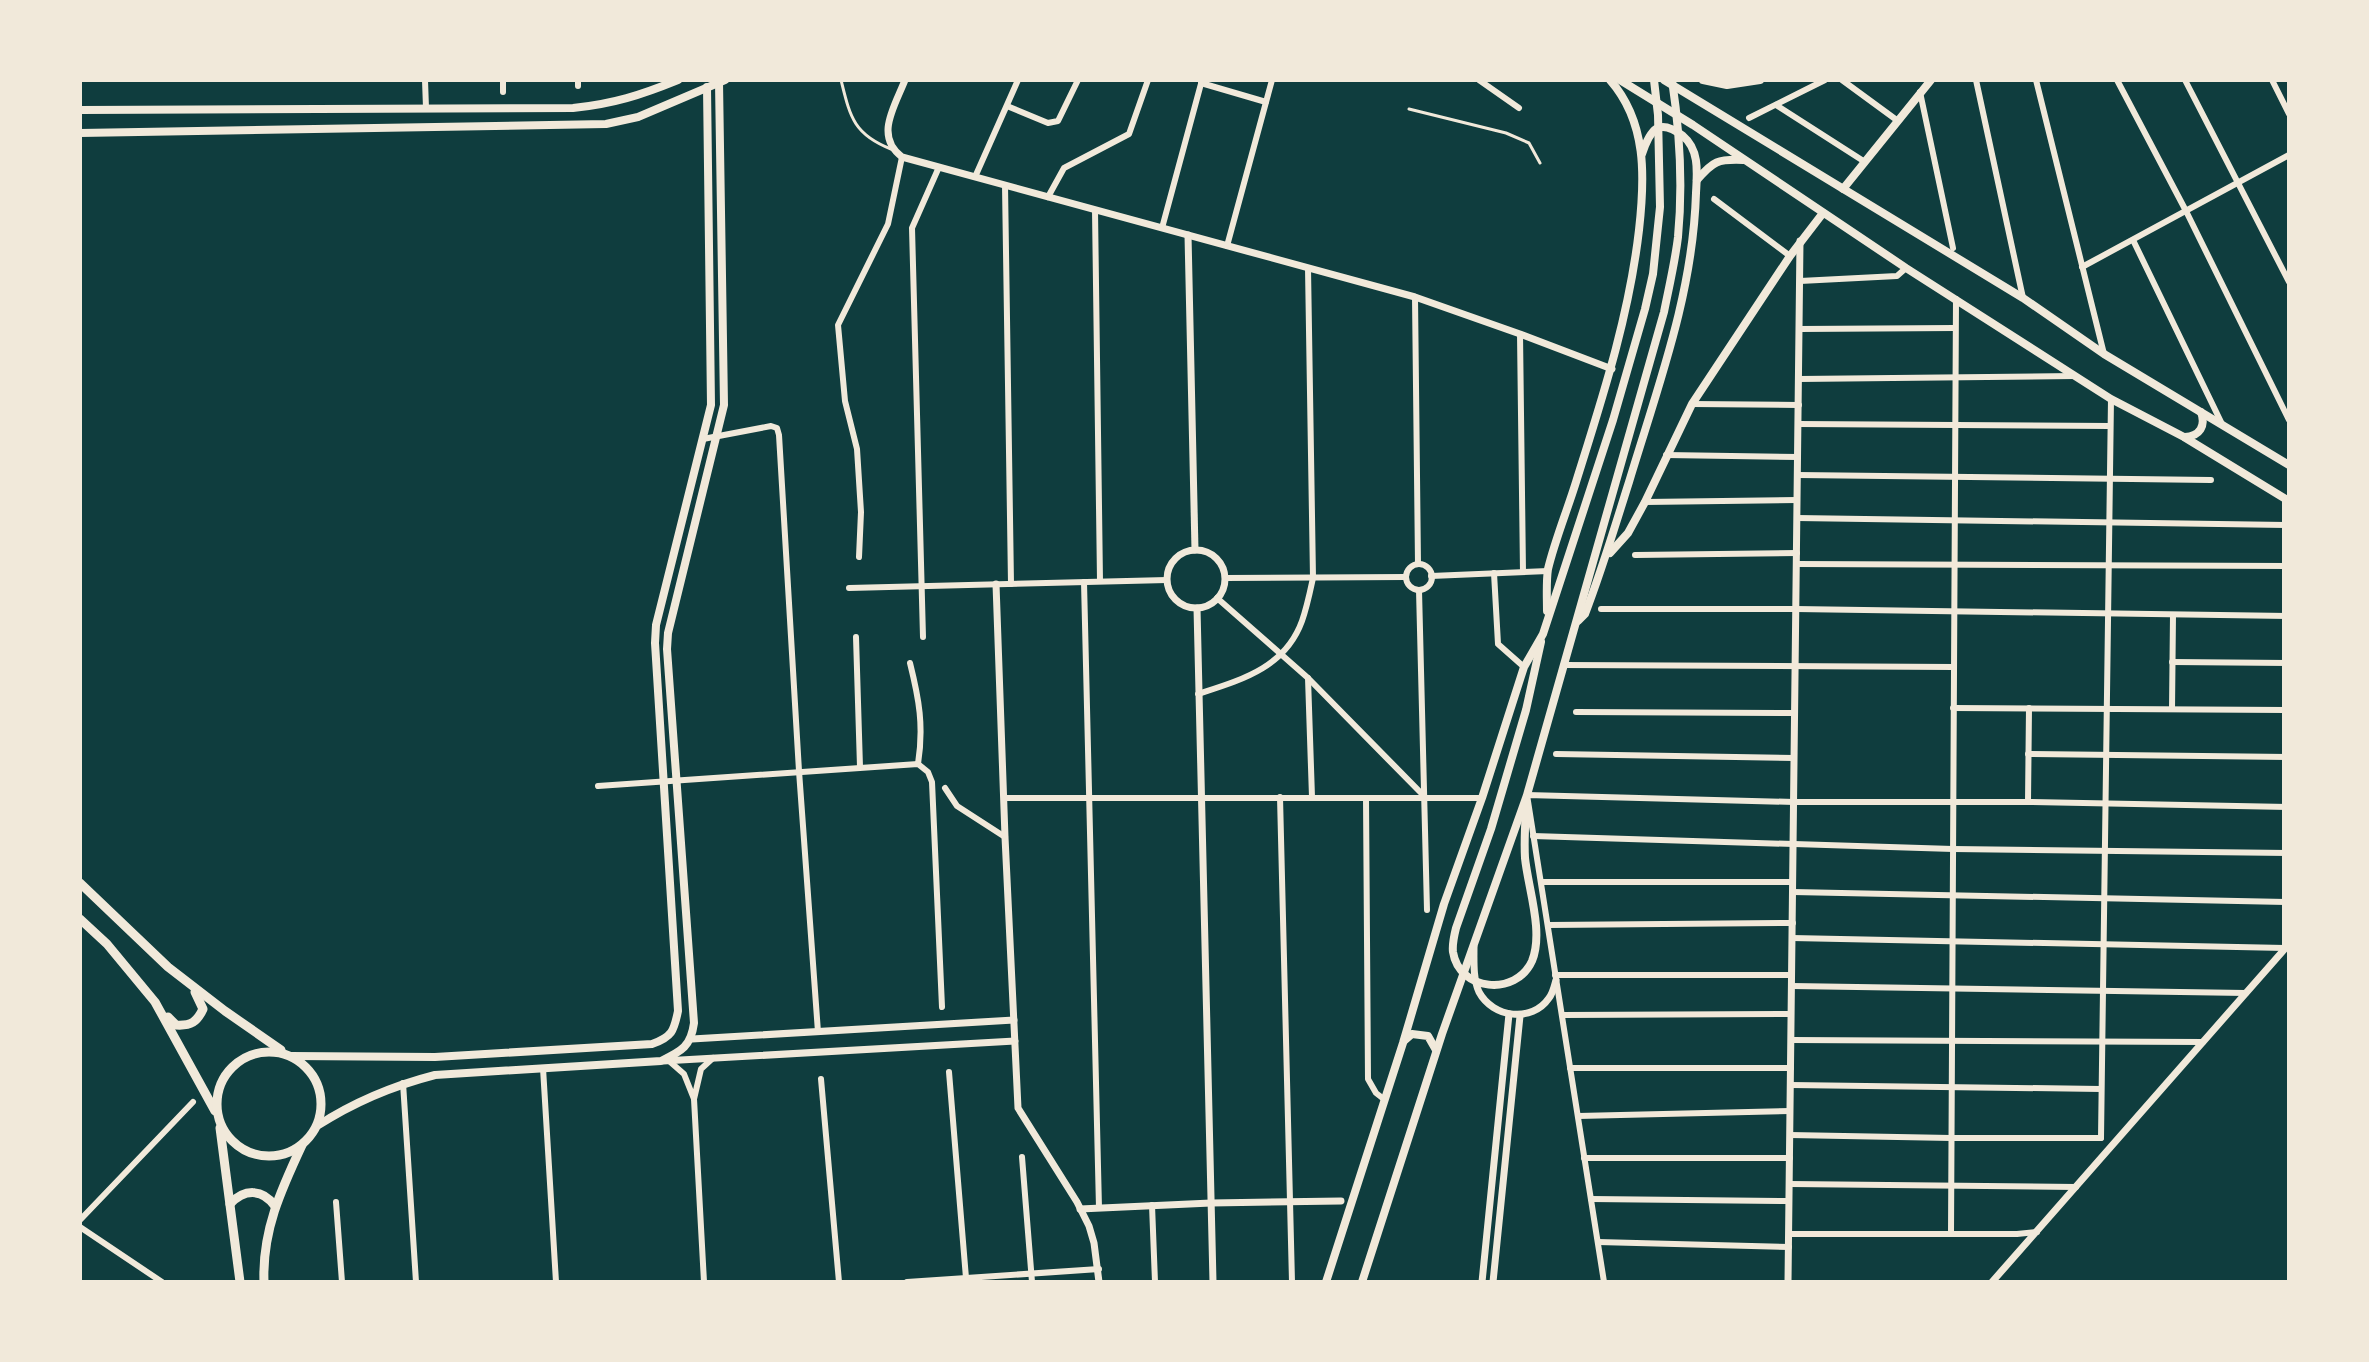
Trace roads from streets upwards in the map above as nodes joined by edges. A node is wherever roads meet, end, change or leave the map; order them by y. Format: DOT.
graph roads {
  1 [pos="425,80"];
  2 [pos="503,80"];
  3 [pos="678,80"];
  4 [pos="905,80"];
  5 [pos="1018,80"];
  6 [pos="1078,80"];
  7 [pos="1148,80"];
  8 [pos="1272,80"];
  9 [pos="1479,80"];
  10 [pos="1610,80"];
  11 [pos="1620,80"];
  12 [pos="1654,80"];
  13 [pos="1664,80"];
  14 [pos="1672,80"];
  15 [pos="1704,80"];
  16 [pos="1760,80"];
  17 [pos="1825,80"];
  18 [pos="1842,80"];
  19 [pos="1931,80"];
  20 [pos="1976,80"];
  21 [pos="2036,80"];
  22 [pos="2117,80"];
  23 [pos="2185,80"];
  24 [pos="2272,80"];
  25 [pos="722,81"];
  26 [pos="1201,82"];
  27 [pos="707,87"];
  28 [pos="503,92"];
  29 [pos="1920,92"];
  30 [pos="1266,102"];
  31 [pos="1776,105"];
  32 [pos="1007,106"];
  33 [pos="426,108"];
  34 [pos="1519,108"];
  35 [pos="80,110"];
  36 [pos="2289,114"];
  37 [pos="1749,118"];
  38 [pos="1898,121"];
  39 [pos="80,133"];
  40 [pos="1642,154"];
  41 [pos="2289,155"];
  42 [pos="902,157"];
  43 [pos="1744,160"];
  44 [pos="1865,162"];
  45 [pos="939,167"];
  46 [pos="975,177"];
  47 [pos="1696,181"];
  48 [pos="2238,183"];
  49 [pos="1005,185"];
  50 [pos="1843,189"];
  51 [pos="1048,197"];
  52 [pos="1714,199"];
  53 [pos="1095,210"];
  54 [pos="2186,211"];
  55 [pos="1823,213"];
  56 [pos="1162,228"];
  57 [pos="1188,235"];
  58 [pos="2133,240"];
  59 [pos="1800,241"];
  60 [pos="1227,246"];
  61 [pos="1953,248"];
  62 [pos="1790,256"];
  63 [pos="2082,267"];
  64 [pos="1308,268"];
  65 [pos="1906,268"];
  66 [pos="1800,281"];
  67 [pos="2289,282"];
  68 [pos="1415,297"];
  69 [pos="2023,298"];
  70 [pos="1956,299"];
  71 [pos="1955,328"];
  72 [pos="1799,329"];
  73 [pos="1520,334"];
  74 [pos="2104,354"];
  75 [pos="1612,369"];
  76 [pos="2075,376"];
  77 [pos="1955,378"];
  78 [pos="1799,379"];
  79 [pos="2111,399"];
  80 [pos="1692,404"];
  81 [pos="711,405"];
  82 [pos="724,405"];
  83 [pos="1799,405"];
  84 [pos="2201,411"];
  85 [pos="2289,420"];
  86 [pos="1798,424"];
  87 [pos="1955,426"];
  88 [pos="2110,426"];
  89 [pos="2224,427"];
  90 [pos="717,437"];
  91 [pos="2184,437"];
  92 [pos="703,439"];
  93 [pos="1666,455"];
  94 [pos="1798,457"];
  95 [pos="2289,465"];
  96 [pos="1798,475"];
  97 [pos="1955,477"];
  98 [pos="2109,478"];
  99 [pos="2211,480"];
  100 [pos="2287,499"];
  101 [pos="1797,500"];
  102 [pos="1645,502"];
  103 [pos="1797,518"];
  104 [pos="1954,520"];
  105 [pos="2109,522"];
  106 [pos="2286,525"];
  107 [pos="1195,550"];
  108 [pos="1797,553"];
  109 [pos="1635,555"];
  110 [pos="859,557"];
  111 [pos="1607,557"];
  112 [pos="1418,564"];
  113 [pos="1797,564"];
  114 [pos="1954,565"];
  115 [pos="2108,566"];
  116 [pos="2287,566"];
  117 [pos="1548,571"];
  118 [pos="1523,572"];
  119 [pos="1494,573"];
  120 [pos="1431,576"];
  121 [pos="1406,577"];
  122 [pos="1225,578"];
  123 [pos="1313,578"];
  124 [pos="1167,580"];
  125 [pos="1100,581"];
  126 [pos="1084,582"];
  127 [pos="996,584"];
  128 [pos="1011,584"];
  129 [pos="921,586"];
  130 [pos="849,588"];
  131 [pos="1419,590"];
  132 [pos="1217,598"];
  133 [pos="1197,608"];
  134 [pos="1601,609"];
  135 [pos="1796,609"];
  136 [pos="1954,612"];
  137 [pos="2108,614"];
  138 [pos="2173,615"];
  139 [pos="2287,616"];
  140 [pos="1547,620"];
  141 [pos="1575,624"];
  142 [pos="1543,634"];
  143 [pos="856,637"];
  144 [pos="923,637"];
  145 [pos="1281,656"];
  146 [pos="2172,662"];
  147 [pos="910,663"];
  148 [pos="2287,663"];
  149 [pos="1564,665"];
  150 [pos="1524,667"];
  151 [pos="1795,667"];
  152 [pos="1954,667"];
  153 [pos="1308,678"];
  154 [pos="1198,694"];
  155 [pos="1953,708"];
  156 [pos="2029,708"];
  157 [pos="2106,708"];
  158 [pos="2172,709"];
  159 [pos="2287,710"];
  160 [pos="1576,712"];
  161 [pos="1795,713"];
  162 [pos="1556,754"];
  163 [pos="2028,754"];
  164 [pos="2106,756"];
  165 [pos="2287,757"];
  166 [pos="1794,758"];
  167 [pos="918,764"];
  168 [pos="860,767"];
  169 [pos="799,771"];
  170 [pos="677,780"];
  171 [pos="664,781"];
  172 [pos="598,786"];
  173 [pos="945,788"];
  174 [pos="1527,795"];
  175 [pos="1201,797"];
  176 [pos="1280,797"];
  177 [pos="1312,797"];
  178 [pos="1004,798"];
  179 [pos="1089,798"];
  180 [pos="1366,798"];
  181 [pos="1426,798"];
  182 [pos="1482,798"];
  183 [pos="1794,802"];
  184 [pos="1953,802"];
  185 [pos="2028,802"];
  186 [pos="2105,803"];
  187 [pos="2287,807"];
  188 [pos="1533,836"];
  189 [pos="1005,837"];
  190 [pos="1794,846"];
  191 [pos="1953,849"];
  192 [pos="2104,851"];
  193 [pos="2287,853"];
  194 [pos="1541,882"];
  195 [pos="1793,882"];
  196 [pos="80,883"];
  197 [pos="1793,892"];
  198 [pos="1952,895"];
  199 [pos="2104,898"];
  200 [pos="2286,902"];
  201 [pos="1427,910"];
  202 [pos="80,919"];
  203 [pos="1793,923"];
  204 [pos="1548,925"];
  205 [pos="1792,938"];
  206 [pos="1952,942"];
  207 [pos="2103,946"];
  208 [pos="2287,946"];
  209 [pos="1474,947"];
  210 [pos="1792,975"];
  211 [pos="1556,978"];
  212 [pos="182,979"];
  213 [pos="1792,986"];
  214 [pos="1952,989"];
  215 [pos="2103,991"];
  216 [pos="2246,993"];
  217 [pos="155,1002"];
  218 [pos="942,1007"];
  219 [pos="1509,1014"];
  220 [pos="1791,1014"];
  221 [pos="1562,1015"];
  222 [pos="1520,1016"];
  223 [pos="1014,1020"];
  224 [pos="818,1032"];
  225 [pos="692,1039"];
  226 [pos="1791,1040"];
  227 [pos="1015,1041"];
  228 [pos="1952,1041"];
  229 [pos="2102,1042"];
  230 [pos="2203,1042"];
  231 [pos="1403,1043"];
  232 [pos="1436,1051"];
  233 [pos="289,1055"];
  234 [pos="713,1058"];
  235 [pos="665,1061"];
  236 [pos="543,1068"];
  237 [pos="1570,1068"];
  238 [pos="1791,1068"];
  239 [pos="949,1072"];
  240 [pos="821,1079"];
  241 [pos="403,1083"];
  242 [pos="1791,1085"];
  243 [pos="1951,1089"];
  244 [pos="2101,1089"];
  245 [pos="694,1099"];
  246 [pos="1385,1100"];
  247 [pos="193,1102"];
  248 [pos="1790,1111"];
  249 [pos="1578,1116"];
  250 [pos="219,1119"];
  251 [pos="317,1126"];
  252 [pos="1790,1135"];
  253 [pos="1951,1138"];
  254 [pos="2101,1138"];
  255 [pos="302,1145"];
  256 [pos="2111,1146"];
  257 [pos="1022,1157"];
  258 [pos="1584,1158"];
  259 [pos="1790,1158"];
  260 [pos="1790,1184"];
  261 [pos="1951,1185"];
  262 [pos="2076,1187"];
  263 [pos="1591,1199"];
  264 [pos="1341,1201"];
  265 [pos="1789,1201"];
  266 [pos="336,1202"];
  267 [pos="1289,1202"];
  268 [pos="1211,1203"];
  269 [pos="230,1204"];
  270 [pos="1152,1205"];
  271 [pos="275,1206"];
  272 [pos="1099,1208"];
  273 [pos="1080,1209"];
  274 [pos="80,1220"];
  275 [pos="80,1227"];
  276 [pos="2037,1232"];
  277 [pos="1789,1234"];
  278 [pos="1951,1234"];
  279 [pos="1598,1242"];
  280 [pos="1789,1247"];
  281 [pos="1099,1269"];
  282 [pos="1031,1273"];
  283 [pos="966,1278"];
  284 [pos="162,1282"];
  285 [pos="240,1282"];
  286 [pos="264,1282"];
  287 [pos="342,1282"];
  288 [pos="416,1282"];
  289 [pos="556,1282"];
  290 [pos="704,1282"];
  291 [pos="839,1282"];
  292 [pos="907,1282"];
  293 [pos="1032,1282"];
  294 [pos="1099,1282"];
  295 [pos="1155,1282"];
  296 [pos="1213,1282"];
  297 [pos="1292,1282"];
  298 [pos="1326,1282"];
  299 [pos="1362,1282"];
  300 [pos="1482,1282"];
  301 [pos="1493,1282"];
  302 [pos="1604,1282"];
  303 [pos="1788,1282"];
  304 [pos="1992,1282"];
  1 -- 33 [label="street"];
  2 -- 28 [label="street"];
  3 -- 33 [label="main road"];
  4 -- 42 [label="street"];
  5 -- 32 [label="street"];
  6 -- 32 [label="street"];
  7 -- 51 [label="street"];
  8 -- 30 [label="street"];
  9 -- 34 [label="street"];
  10 -- 40 [label="main road"];
  11 -- 43 [label="main road"];
  12 -- 140 [label="main road"];
  13 -- 50 [label="main road"];
  14 -- 141 [label="main road"];
  15 -- 16 [label="main road"];
  17 -- 31 [label="street"];
  18 -- 38 [label="street"];
  19 -- 29 [label="main road"];
  20 -- 69 [label="street"];
  21 -- 63 [label="street"];
  22 -- 54 [label="street"];
  23 -- 48 [label="street"];
  24 -- 36 [label="street"];
  25 -- 27 [label="main road"];
  25 -- 82 [label="main road"];
  26 -- 30 [label="street"];
  26 -- 56 [label="street"];
  27 -- 39 [label="main road"];
  27 -- 81 [label="main road"];
  29 -- 38 [label="main road"];
  29 -- 61 [label="street"];
  30 -- 60 [label="street"];
  31 -- 37 [label="street"];
  31 -- 44 [label="street"];
  32 -- 46 [label="street"];
  33 -- 35 [label="main road"];
  38 -- 44 [label="main road"];
  40 -- 47 [label="main road"];
  40 -- 75 [label="main road"];
  41 -- 48 [label="street"];
  42 -- 45 [label="street"];
  42 -- 110 [label="street"];
  43 -- 47 [label="main road"];
  43 -- 55 [label="main road"];
  44 -- 50 [label="main road"];
  45 -- 46 [label="street"];
  45 -- 129 [label="street"];
  46 -- 49 [label="street"];
  47 -- 111 [label="main road"];
  48 -- 54 [label="street"];
  48 -- 67 [label="street"];
  49 -- 51 [label="street"];
  49 -- 128 [label="street"];
  50 -- 69 [label="main road"];
  51 -- 53 [label="street"];
  52 -- 62 [label="street"];
  53 -- 56 [label="street"];
  53 -- 125 [label="street"];
  54 -- 58 [label="street"];
  54 -- 85 [label="street"];
  55 -- 59 [label="main road"];
  55 -- 65 [label="main road"];
  56 -- 57 [label="street"];
  57 -- 60 [label="street"];
  57 -- 107 [label="street"];
  58 -- 63 [label="street"];
  58 -- 89 [label="street"];
  59 -- 62 [label="main road"];
  59 -- 66 [label="street"];
  60 -- 64 [label="street"];
  62 -- 80 [label="main road"];
  63 -- 74 [label="street"];
  64 -- 68 [label="street"];
  64 -- 123 [label="street"];
  65 -- 66 [label="street"];
  65 -- 70 [label="main road"];
  66 -- 72 [label="street"];
  68 -- 73 [label="street"];
  68 -- 112 [label="street"];
  69 -- 74 [label="main road"];
  70 -- 71 [label="street"];
  70 -- 76 [label="main road"];
  71 -- 72 [label="street"];
  71 -- 77 [label="street"];
  72 -- 78 [label="street"];
  73 -- 75 [label="street"];
  73 -- 118 [label="street"];
  74 -- 84 [label="main road"];
  75 -- 117 [label="main road"];
  76 -- 77 [label="street"];
  76 -- 79 [label="main road"];
  77 -- 78 [label="street"];
  77 -- 87 [label="street"];
  78 -- 83 [label="street"];
  79 -- 88 [label="street"];
  79 -- 91 [label="main road"];
  80 -- 83 [label="street"];
  80 -- 93 [label="main road"];
  81 -- 82 [label="main road"];
  81 -- 92 [label="main road"];
  82 -- 90 [label="main road"];
  83 -- 86 [label="street"];
  84 -- 89 [label="main road"];
  84 -- 91 [label="main road"];
  86 -- 87 [label="street"];
  86 -- 94 [label="street"];
  87 -- 88 [label="street"];
  87 -- 97 [label="street"];
  88 -- 98 [label="street"];
  89 -- 95 [label="main road"];
  90 -- 92 [label="street"];
  90 -- 169 [label="street"];
  90 -- 170 [label="main road"];
  91 -- 100 [label="main road"];
  92 -- 171 [label="main road"];
  93 -- 94 [label="street"];
  93 -- 102 [label="main road"];
  94 -- 96 [label="street"];
  96 -- 97 [label="street"];
  96 -- 101 [label="street"];
  97 -- 98 [label="street"];
  97 -- 104 [label="street"];
  98 -- 99 [label="street"];
  98 -- 105 [label="street"];
  100 -- 106 [label="street"];
  101 -- 102 [label="street"];
  101 -- 103 [label="street"];
  102 -- 111 [label="main road"];
  103 -- 104 [label="street"];
  103 -- 108 [label="street"];
  104 -- 105 [label="street"];
  104 -- 114 [label="street"];
  105 -- 106 [label="street"];
  105 -- 115 [label="street"];
  106 -- 116 [label="street"];
  107 -- 122 [label="street"];
  107 -- 124 [label="street"];
  108 -- 109 [label="street"];
  108 -- 113 [label="street"];
  111 -- 141 [label="main road"];
  112 -- 120 [label="street"];
  112 -- 121 [label="street"];
  113 -- 114 [label="street"];
  113 -- 135 [label="street"];
  114 -- 115 [label="street"];
  114 -- 136 [label="street"];
  115 -- 116 [label="street"];
  115 -- 137 [label="street"];
  116 -- 139 [label="street"];
  117 -- 118 [label="street"];
  117 -- 140 [label="main road"];
  118 -- 119 [label="street"];
  119 -- 120 [label="street"];
  119 -- 150 [label="street"];
  120 -- 131 [label="street"];
  121 -- 123 [label="street"];
  121 -- 131 [label="street"];
  122 -- 123 [label="street"];
  122 -- 132 [label="street"];
  123 -- 145 [label="street"];
  124 -- 125 [label="street"];
  124 -- 133 [label="street"];
  125 -- 126 [label="street"];
  126 -- 128 [label="street"];
  126 -- 179 [label="street"];
  127 -- 128 [label="street"];
  127 -- 129 [label="street"];
  127 -- 178 [label="street"];
  129 -- 130 [label="street"];
  129 -- 144 [label="street"];
  131 -- 181 [label="street"];
  132 -- 133 [label="street"];
  132 -- 145 [label="street"];
  133 -- 154 [label="street"];
  134 -- 135 [label="street"];
  135 -- 136 [label="street"];
  135 -- 151 [label="street"];
  136 -- 137 [label="street"];
  136 -- 152 [label="street"];
  137 -- 138 [label="street"];
  137 -- 157 [label="street"];
  138 -- 139 [label="street"];
  138 -- 146 [label="street"];
  139 -- 148 [label="street"];
  140 -- 142 [label="main road"];
  141 -- 149 [label="main road"];
  142 -- 150 [label="main road"];
  142 -- 174 [label="main road"];
  143 -- 168 [label="street"];
  145 -- 153 [label="street"];
  145 -- 154 [label="street"];
  146 -- 148 [label="street"];
  146 -- 158 [label="street"];
  147 -- 167 [label="street"];
  148 -- 159 [label="street"];
  149 -- 151 [label="street"];
  149 -- 174 [label="main road"];
  150 -- 182 [label="main road"];
  151 -- 152 [label="street"];
  151 -- 161 [label="street"];
  152 -- 155 [label="street"];
  153 -- 177 [label="street"];
  153 -- 181 [label="street"];
  154 -- 175 [label="street"];
  155 -- 156 [label="street"];
  155 -- 184 [label="street"];
  156 -- 157 [label="street"];
  156 -- 163 [label="street"];
  157 -- 158 [label="street"];
  157 -- 164 [label="street"];
  158 -- 159 [label="street"];
  159 -- 165 [label="street"];
  160 -- 161 [label="street"];
  161 -- 166 [label="street"];
  162 -- 166 [label="street"];
  163 -- 164 [label="street"];
  163 -- 185 [label="street"];
  164 -- 165 [label="street"];
  164 -- 186 [label="street"];
  165 -- 187 [label="street"];
  166 -- 183 [label="street"];
  167 -- 168 [label="street"];
  167 -- 218 [label="street"];
  168 -- 169 [label="street"];
  169 -- 170 [label="street"];
  169 -- 224 [label="street"];
  170 -- 171 [label="street"];
  170 -- 225 [label="main road"];
  171 -- 172 [label="street"];
  171 -- 233 [label="main road"];
  173 -- 189 [label="street"];
  174 -- 183 [label="street"];
  174 -- 188 [label="street"];
  174 -- 209 [label="main road"];
  175 -- 176 [label="street"];
  175 -- 179 [label="street"];
  175 -- 268 [label="street"];
  176 -- 177 [label="street"];
  176 -- 267 [label="street"];
  177 -- 180 [label="street"];
  178 -- 179 [label="street"];
  178 -- 189 [label="street"];
  179 -- 272 [label="street"];
  180 -- 181 [label="street"];
  180 -- 246 [label="street"];
  181 -- 182 [label="street"];
  181 -- 201 [label="street"];
  182 -- 231 [label="main road"];
  183 -- 184 [label="street"];
  183 -- 190 [label="street"];
  184 -- 185 [label="street"];
  184 -- 191 [label="street"];
  185 -- 186 [label="street"];
  186 -- 187 [label="street"];
  186 -- 192 [label="street"];
  187 -- 193 [label="street"];
  188 -- 190 [label="street"];
  188 -- 194 [label="street"];
  189 -- 223 [label="street"];
  190 -- 191 [label="street"];
  190 -- 195 [label="street"];
  191 -- 192 [label="street"];
  191 -- 198 [label="street"];
  192 -- 193 [label="street"];
  192 -- 199 [label="street"];
  193 -- 200 [label="street"];
  194 -- 195 [label="street"];
  194 -- 204 [label="street"];
  195 -- 197 [label="street"];
  196 -- 212 [label="main road"];
  197 -- 198 [label="street"];
  197 -- 203 [label="street"];
  198 -- 199 [label="street"];
  198 -- 206 [label="street"];
  199 -- 200 [label="street"];
  199 -- 207 [label="street"];
  200 -- 208 [label="street"];
  202 -- 217 [label="main road"];
  203 -- 204 [label="street"];
  203 -- 205 [label="street"];
  204 -- 211 [label="street"];
  205 -- 206 [label="street"];
  205 -- 210 [label="street"];
  206 -- 207 [label="street"];
  206 -- 214 [label="street"];
  207 -- 208 [label="street"];
  207 -- 215 [label="street"];
  208 -- 216 [label="street"];
  209 -- 219 [label="street"];
  209 -- 232 [label="main road"];
  210 -- 211 [label="street"];
  210 -- 213 [label="street"];
  211 -- 221 [label="street"];
  211 -- 222 [label="street"];
  212 -- 217 [label="main road"];
  212 -- 233 [label="main road"];
  213 -- 214 [label="street"];
  213 -- 220 [label="street"];
  214 -- 215 [label="street"];
  214 -- 228 [label="street"];
  215 -- 216 [label="street"];
  215 -- 229 [label="street"];
  216 -- 230 [label="street"];
  217 -- 250 [label="main road"];
  219 -- 222 [label="street"];
  219 -- 300 [label="street"];
  220 -- 221 [label="street"];
  220 -- 226 [label="street"];
  221 -- 237 [label="street"];
  222 -- 301 [label="street"];
  223 -- 224 [label="street"];
  223 -- 227 [label="street"];
  224 -- 225 [label="street"];
  225 -- 235 [label="main road"];
  226 -- 228 [label="street"];
  226 -- 238 [label="street"];
  227 -- 234 [label="street"];
  227 -- 273 [label="street"];
  228 -- 229 [label="street"];
  228 -- 243 [label="street"];
  229 -- 230 [label="street"];
  229 -- 244 [label="street"];
  230 -- 256 [label="street"];
  231 -- 232 [label="main road"];
  231 -- 246 [label="main road"];
  232 -- 299 [label="main road"];
  233 -- 250 [label="main road"];
  233 -- 251 [label="main road"];
  234 -- 235 [label="street"];
  234 -- 245 [label="street"];
  235 -- 236 [label="main road"];
  235 -- 245 [label="street"];
  236 -- 241 [label="main road"];
  236 -- 289 [label="street"];
  237 -- 238 [label="street"];
  237 -- 249 [label="street"];
  238 -- 242 [label="street"];
  239 -- 283 [label="street"];
  240 -- 291 [label="street"];
  241 -- 251 [label="main road"];
  241 -- 288 [label="street"];
  242 -- 243 [label="street"];
  242 -- 248 [label="street"];
  243 -- 244 [label="street"];
  243 -- 253 [label="street"];
  244 -- 254 [label="street"];
  245 -- 290 [label="street"];
  246 -- 298 [label="main road"];
  247 -- 274 [label="street"];
  248 -- 249 [label="street"];
  248 -- 252 [label="street"];
  249 -- 258 [label="street"];
  250 -- 255 [label="main road"];
  250 -- 269 [label="main road"];
  251 -- 255 [label="main road"];
  252 -- 253 [label="street"];
  252 -- 259 [label="street"];
  253 -- 254 [label="street"];
  253 -- 261 [label="street"];
  254 -- 256 [label="street"];
  255 -- 271 [label="main road"];
  256 -- 262 [label="street"];
  257 -- 282 [label="street"];
  258 -- 259 [label="street"];
  258 -- 263 [label="street"];
  259 -- 260 [label="street"];
  260 -- 261 [label="street"];
  260 -- 265 [label="street"];
  261 -- 262 [label="street"];
  261 -- 278 [label="street"];
  262 -- 276 [label="street"];
  263 -- 265 [label="street"];
  263 -- 279 [label="street"];
  264 -- 267 [label="street"];
  265 -- 277 [label="street"];
  266 -- 287 [label="street"];
  267 -- 268 [label="street"];
  267 -- 297 [label="street"];
  268 -- 270 [label="street"];
  268 -- 296 [label="street"];
  269 -- 271 [label="main road"];
  269 -- 285 [label="main road"];
  270 -- 272 [label="street"];
  270 -- 295 [label="street"];
  271 -- 286 [label="main road"];
  272 -- 273 [label="street"];
  273 -- 281 [label="street"];
  275 -- 284 [label="street"];
  276 -- 278 [label="street"];
  276 -- 304 [label="street"];
  277 -- 278 [label="street"];
  277 -- 280 [label="street"];
  279 -- 280 [label="street"];
  279 -- 302 [label="street"];
  280 -- 303 [label="street"];
  281 -- 282 [label="street"];
  281 -- 294 [label="street"];
  282 -- 283 [label="street"];
  282 -- 293 [label="street"];
  283 -- 292 [label="street"];
}
